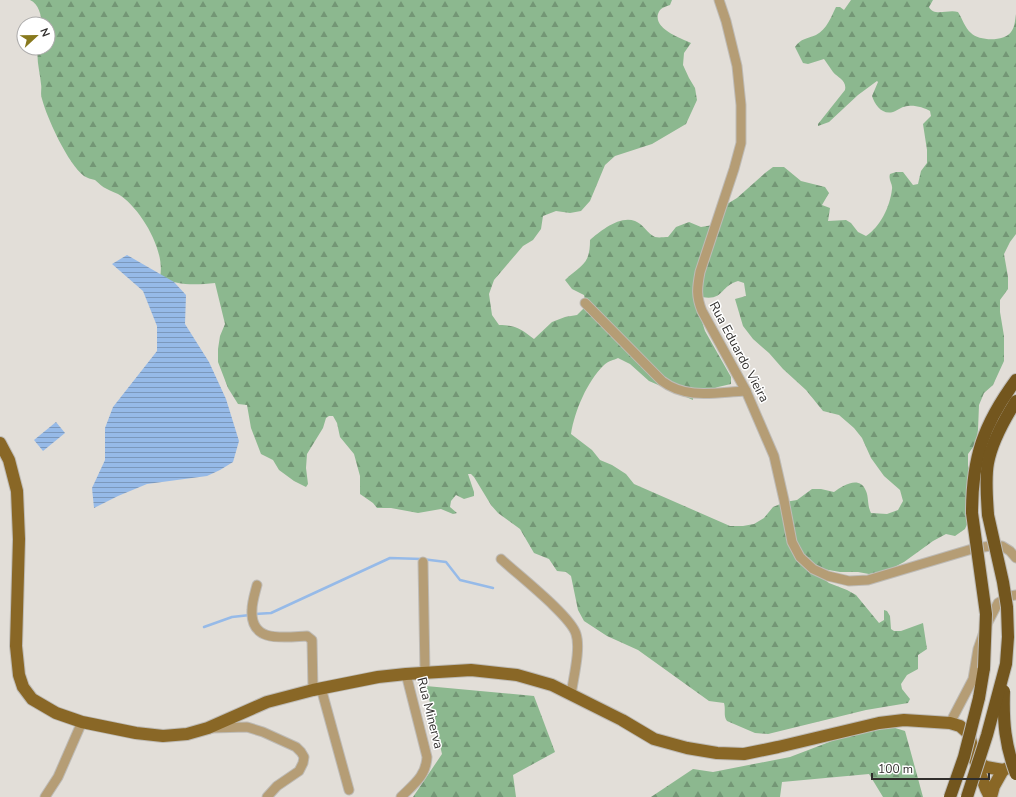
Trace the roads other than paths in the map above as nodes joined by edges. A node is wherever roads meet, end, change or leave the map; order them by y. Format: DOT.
graph roads {
  1 [pos="719,0"];
  2 [pos="585,303"];
  3 [pos="1016,380"];
  4 [pos="746,391"];
  5 [pos="1016,401"];
  6 [pos="0,443"];
  7 [pos="1016,558"];
  8 [pos="501,559"];
  9 [pos="423,562"];
  10 [pos="257,585"];
  11 [pos="1016,595"];
  12 [pos="1006,664"];
  13 [pos="425,672"];
  14 [pos="406,674"];
  15 [pos="317,689"];
  16 [pos="571,695"];
  17 [pos="82,722"];
  18 [pos="950,723"];
  19 [pos="208,728"];
  20 [pos="975,760"];
  21 [pos="1016,765"];
  22 [pos="1002,770"];
  23 [pos="1016,774"];
  24 [pos="349,790"];
  25 [pos="45,797"];
  26 [pos="267,797"];
  27 [pos="401,797"];
  28 [pos="950,797"];
  29 [pos="967,797"];
  30 [pos="990,797"];
  1 -- 4 [label="street, Rua Eduardo Vieira"];
  2 -- 4 [label="street"];
  3 -- 28 [label="highway, bridge"];
  4 -- 7 [label="street, Rua Eduardo Vieira"];
  5 -- 12 [label="highway, bridge"];
  6 -- 17 [label="main road"];
  8 -- 16 [label="street"];
  9 -- 13 [label="street"];
  10 -- 15 [label="street"];
  11 -- 18 [label="street"];
  12 -- 23 [label="highway, bridge"];
  12 -- 29 [label="highway, bridge"];
  13 -- 14 [label="main road"];
  13 -- 16 [label="main road"];
  14 -- 15 [label="main road"];
  14 -- 27 [label="street, Rua Minerva"];
  15 -- 19 [label="main road"];
  15 -- 24 [label="street"];
  16 -- 18 [label="main road"];
  17 -- 19 [label="main road"];
  17 -- 25 [label="street"];
  18 -- 20 [label="main road"];
  19 -- 26 [label="street"];
  20 -- 22 [label="main road"];
  20 -- 30 [label="main road"];
  21 -- 22 [label="main road"];
  22 -- 30 [label="main road"];
}
